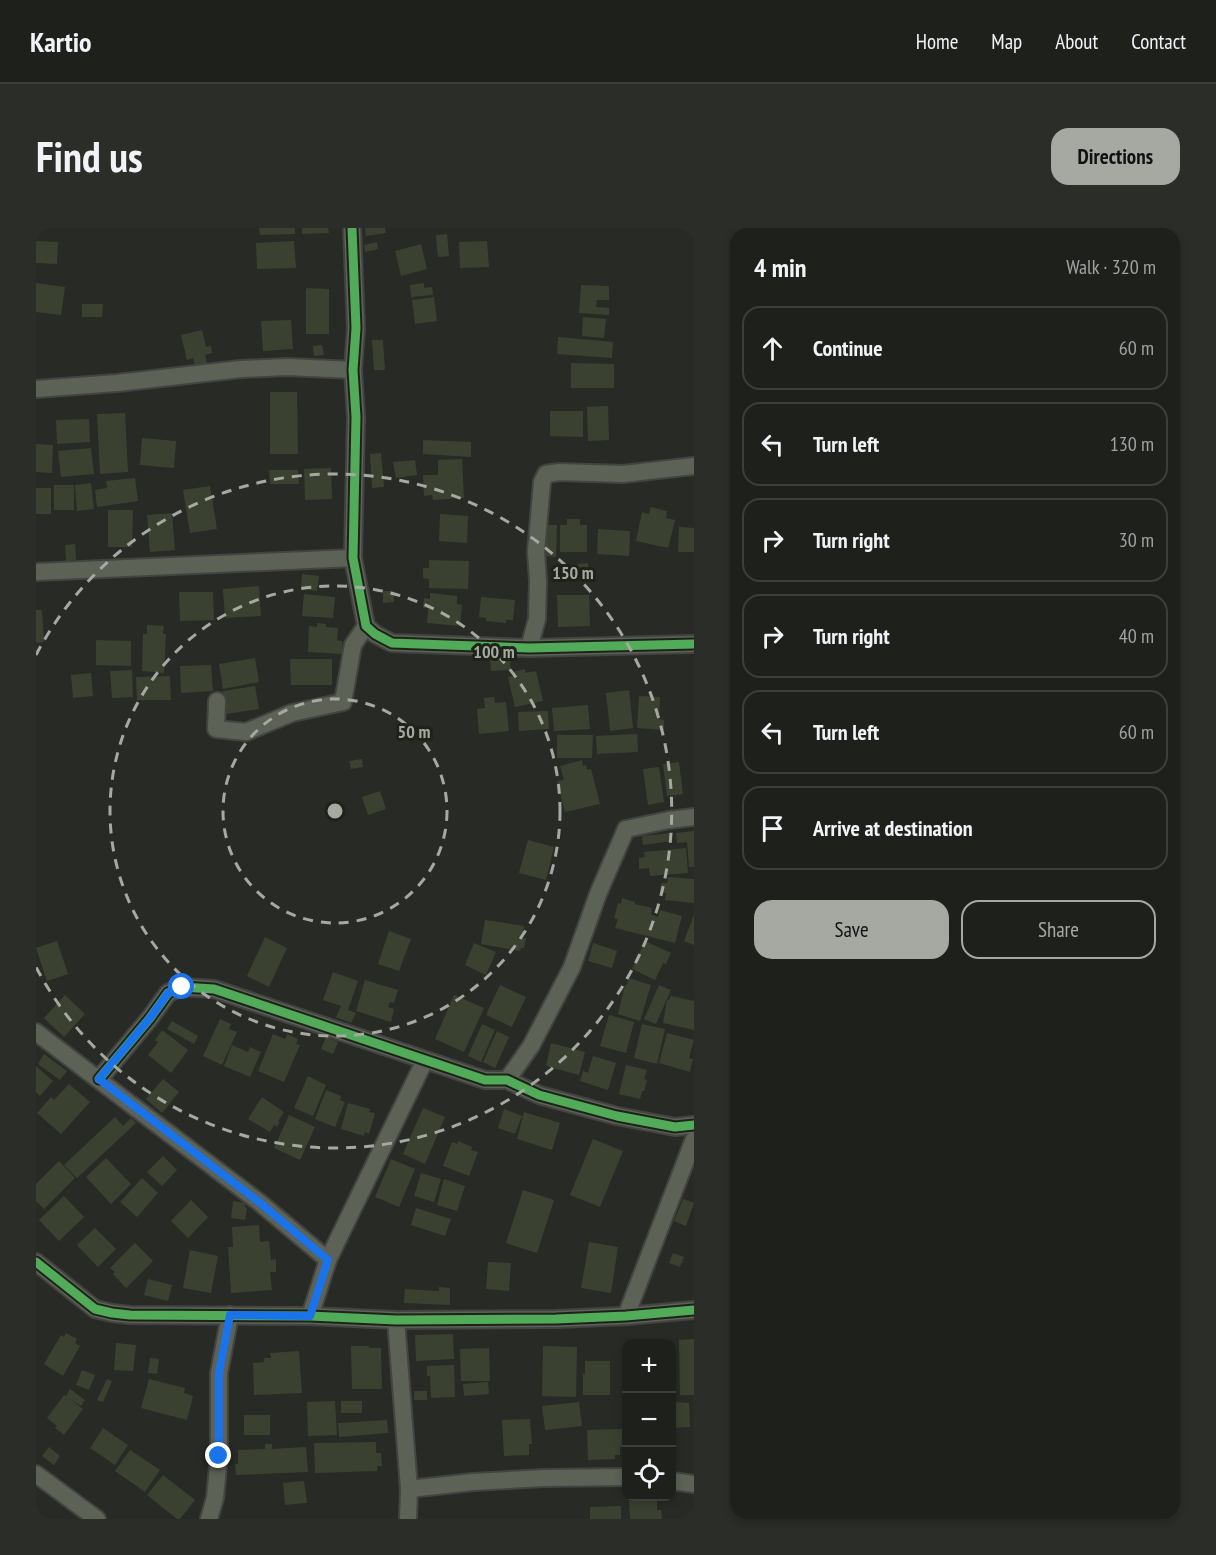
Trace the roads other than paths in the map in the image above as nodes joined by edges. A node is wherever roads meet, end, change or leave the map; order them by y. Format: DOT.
graph roads {
  1 [pos="352,228"];
  2 [pos="353,370"];
  3 [pos="36,389"];
  4 [pos="694,466"];
  5 [pos="352,558"];
  6 [pos="36,572"];
  7 [pos="366,626"];
  8 [pos="694,644"];
  9 [pos="530,648"];
  10 [pos="217,701"];
  11 [pos="694,817"];
  12 [pos="36,1032"];
  13 [pos="426,1060"];
  14 [pos="99,1079"];
  15 [pos="507,1080"];
  16 [pos="694,1125"];
  17 [pos="694,1139"];
  18 [pos="328,1260"];
  19 [pos="36,1262"];
  20 [pos="694,1310"];
  21 [pos="230,1315"];
  22 [pos="310,1316"];
  23 [pos="626,1316"];
  24 [pos="396,1320"];
  25 [pos="36,1474"];
  26 [pos="622,1477"];
  27 [pos="676,1482"];
  28 [pos="694,1484"];
  29 [pos="409,1489"];
  30 [pos="97,1519"];
  31 [pos="209,1519"];
  32 [pos="408,1519"];
  1 -- 2 [label="street"];
  2 -- 3 [label="street"];
  2 -- 5 [label="street"];
  4 -- 9 [label="street"];
  5 -- 6 [label="street"];
  5 -- 7 [label="street"];
  7 -- 9 [label="street"];
  7 -- 10 [label="street"];
  8 -- 9 [label="street"];
  11 -- 15 [label="street"];
  12 -- 14 [label="street"];
  13 -- 14 [label="street"];
  13 -- 15 [label="street"];
  13 -- 18 [label="street"];
  14 -- 18 [label="street"];
  15 -- 16 [label="street"];
  17 -- 23 [label="street"];
  18 -- 22 [label="street"];
  19 -- 21 [label="street"];
  20 -- 23 [label="street"];
  21 -- 22 [label="street"];
  21 -- 31 [label="street"];
  22 -- 24 [label="street"];
  23 -- 24 [label="street"];
  24 -- 29 [label="street"];
  25 -- 30 [label="street"];
  26 -- 29 [label="street"];
  27 -- 28 [label="street"];
  29 -- 32 [label="street"];
}
